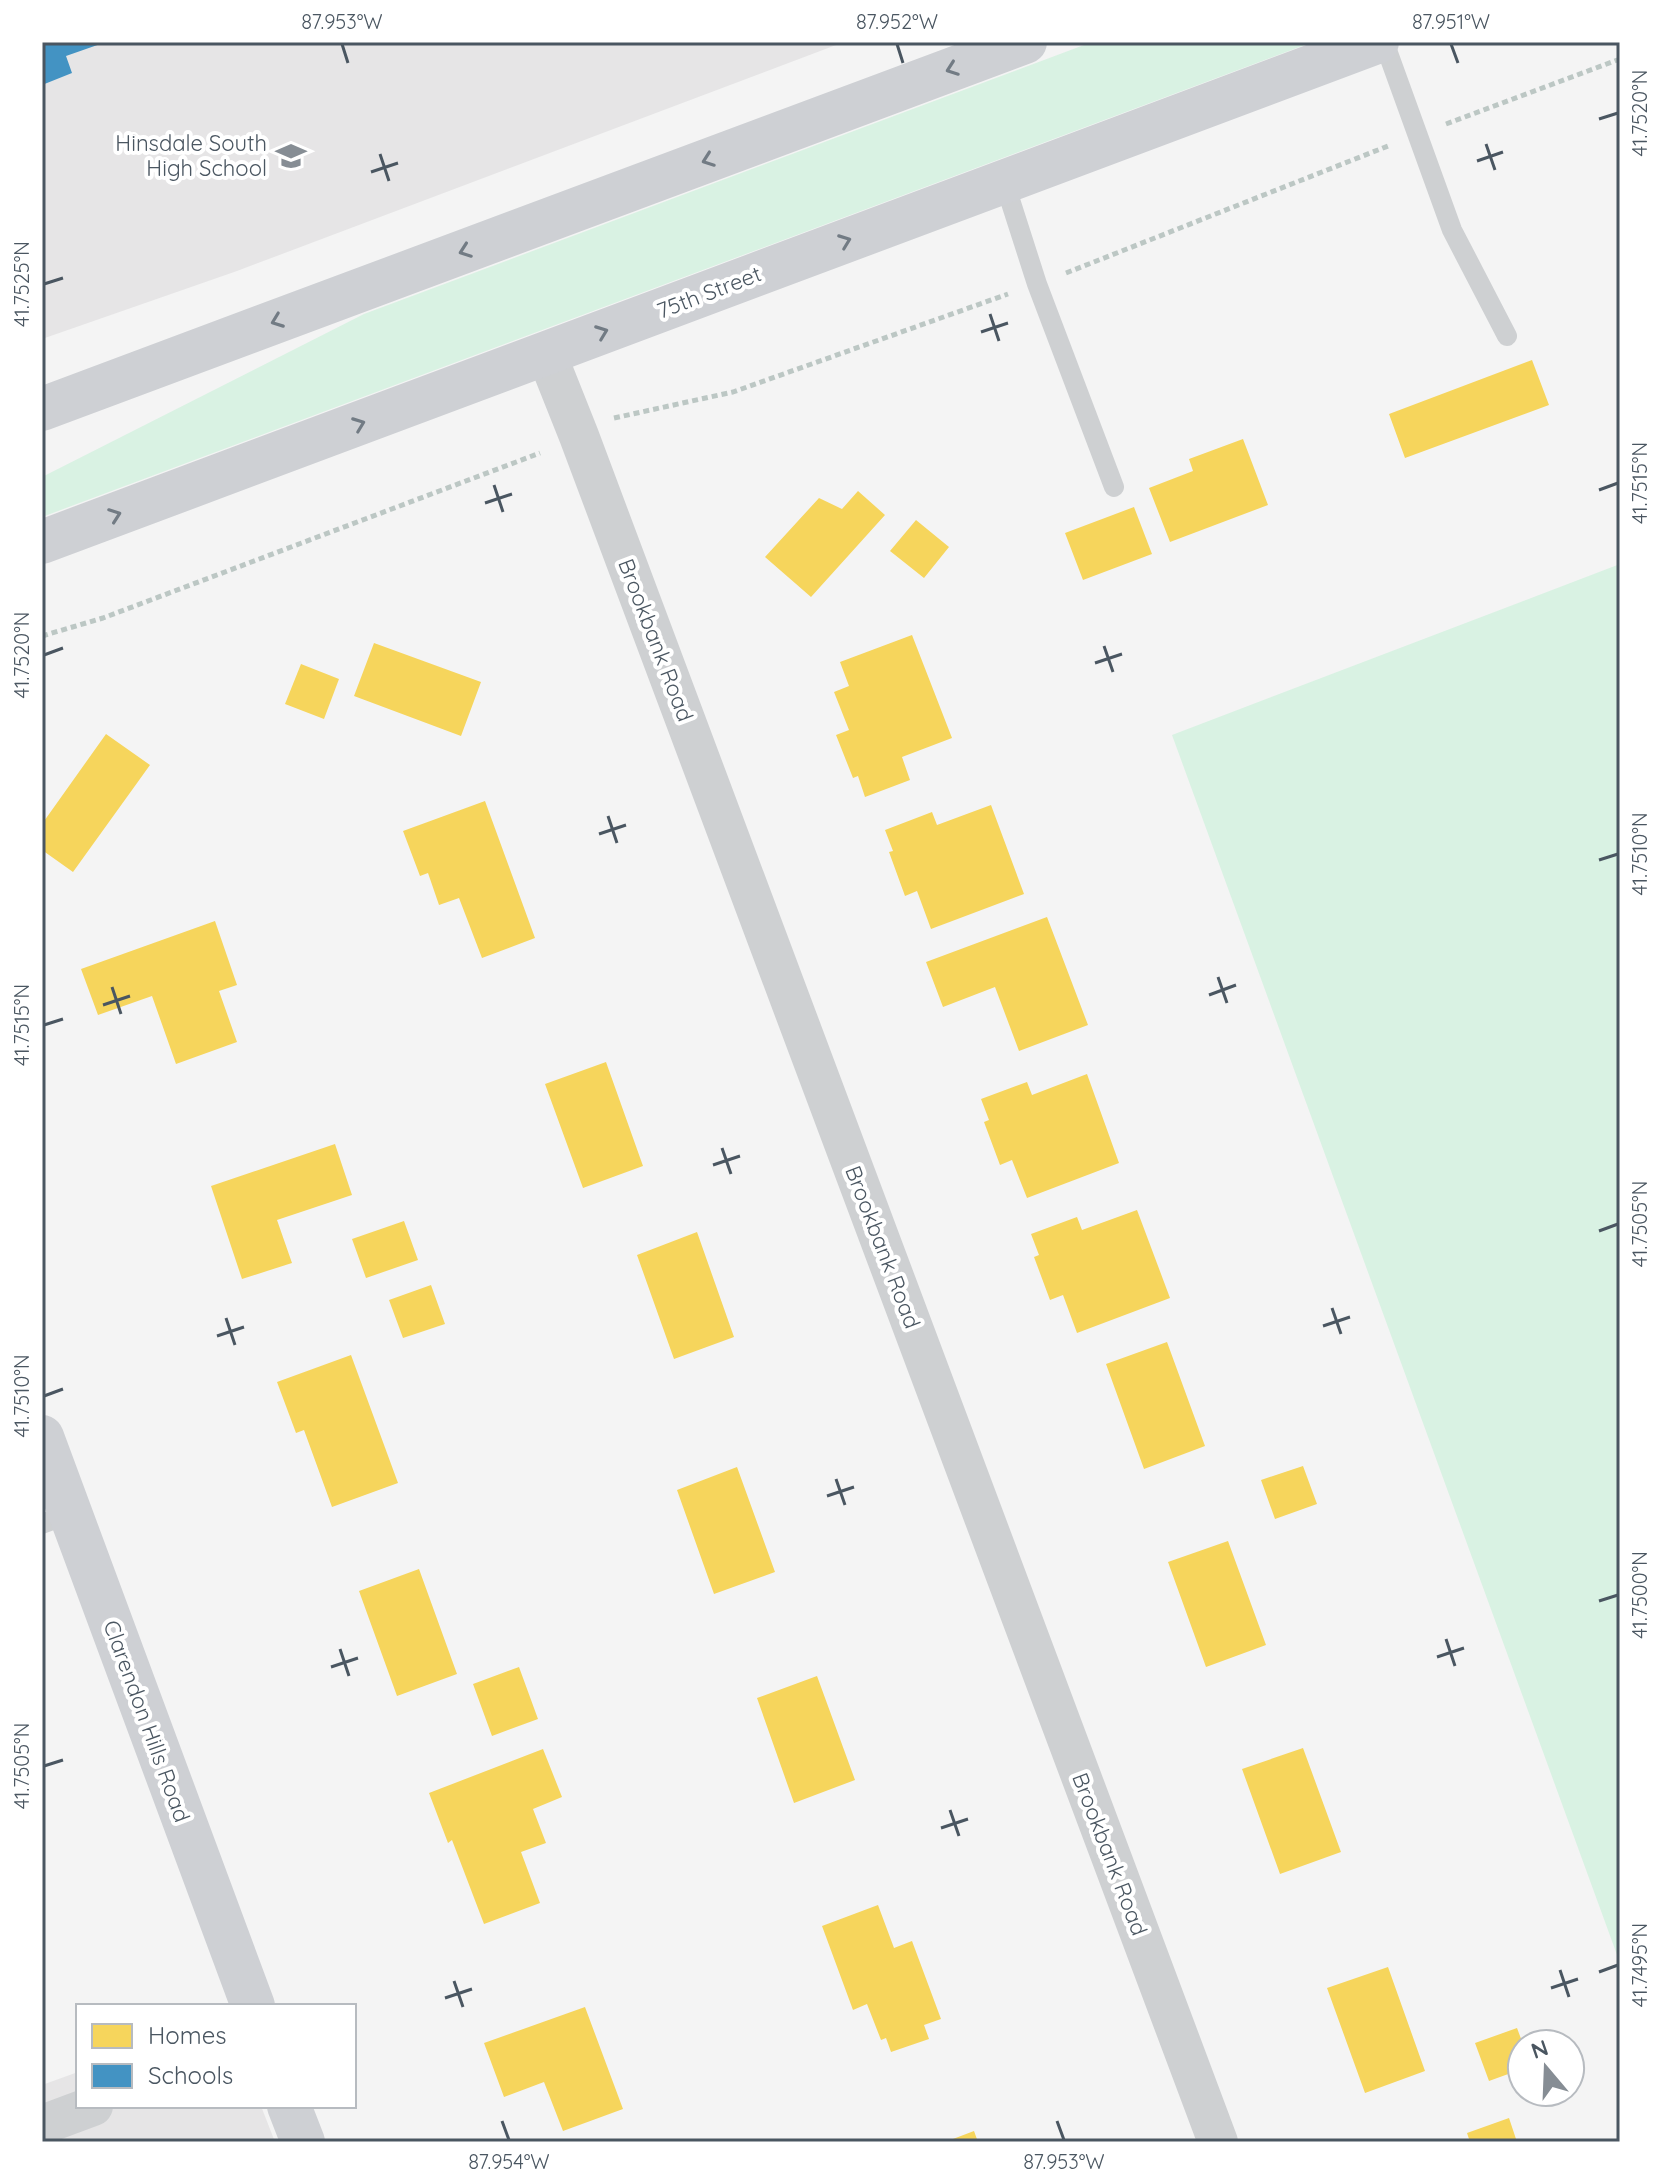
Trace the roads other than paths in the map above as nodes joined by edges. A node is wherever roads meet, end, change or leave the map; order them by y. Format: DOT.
graph roads {
  1 [pos="1025,42"];
  2 [pos="1377,42"];
  3 [pos="1384,42"];
  4 [pos="1004,181"];
  5 [pos="1507,336"];
  6 [pos="546,353"];
  7 [pos="42,409"];
  8 [pos="1114,487"];
  9 [pos="42,542"];
  10 [pos="42,1437"];
  11 [pos="56,1519"];
  12 [pos="252,2004"];
  13 [pos="88,2108"];
  14 [pos="290,2108"];
  15 [pos="42,2125"];
  16 [pos="303,2142"];
  17 [pos="1218,2142"];
  1 -- 7 [label="main road, one-way"];
  2 -- 4 [label="main road, 75th Street"];
  3 -- 5 [label="lane"];
  6 -- 4 [label="main road, 75th Street, one-way"];
  4 -- 8 [label="lane"];
  9 -- 6 [label="main road, 75th Street, one-way"];
  6 -- 17 [label="street, Brookbank Road"];
  10 -- 11 [label="main road, Clarendon Hills Road"];
  11 -- 12 [label="main road, Clarendon Hills Road"];
  13 -- 15 [label="street"];
  14 -- 16 [label="main road"];
}
